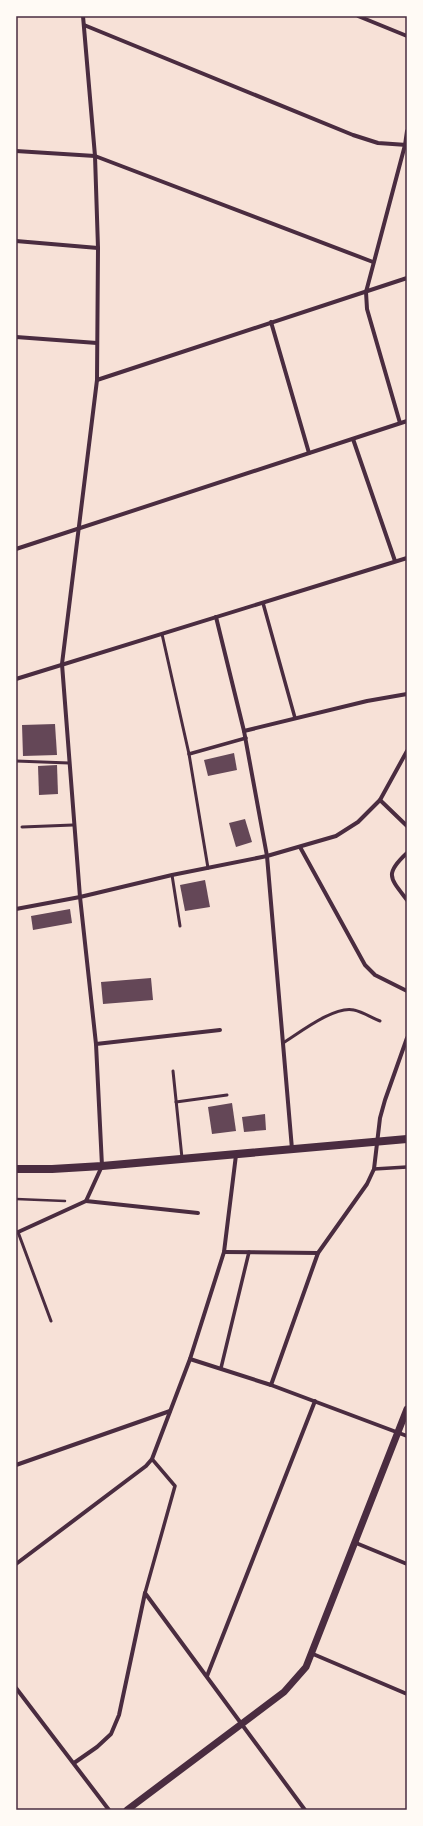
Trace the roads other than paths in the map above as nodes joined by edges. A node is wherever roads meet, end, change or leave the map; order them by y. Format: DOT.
graph roads {
  1 [pos="83,16"];
  2 [pos="358,16"];
  3 [pos="84,25"];
  4 [pos="407,36"];
  5 [pos="407,131"];
  6 [pos="406,145"];
  7 [pos="16,151"];
  8 [pos="95,156"];
  9 [pos="16,241"];
  10 [pos="98,248"];
  11 [pos="373,262"];
  12 [pos="407,278"];
  13 [pos="366,292"];
  14 [pos="271,322"];
  15 [pos="16,337"];
  16 [pos="97,343"];
  17 [pos="97,380"];
  18 [pos="407,421"];
  19 [pos="400,423"];
  20 [pos="353,439"];
  21 [pos="309,453"];
  22 [pos="79,529"];
  23 [pos="16,549"];
  24 [pos="407,558"];
  25 [pos="395,561"];
  26 [pos="263,603"];
  27 [pos="216,617"];
  28 [pos="162,634"];
  29 [pos="62,664"];
  30 [pos="16,679"];
  31 [pos="407,694"];
  32 [pos="295,718"];
  33 [pos="244,731"];
  34 [pos="246,738"];
  35 [pos="407,752"];
  36 [pos="189,754"];
  37 [pos="16,761"];
  38 [pos="69,763"];
  39 [pos="380,800"];
  40 [pos="74,825"];
  41 [pos="407,826"];
  42 [pos="22,827"];
  43 [pos="300,847"];
  44 [pos="407,853"];
  45 [pos="267,856"];
  46 [pos="208,868"];
  47 [pos="172,875"];
  48 [pos="80,897"];
  49 [pos="407,900"];
  50 [pos="16,909"];
  51 [pos="180,926"];
  52 [pos="407,991"];
  53 [pos="380,1022"];
  54 [pos="220,1030"];
  55 [pos="407,1038"];
  56 [pos="283,1043"];
  57 [pos="96,1044"];
  58 [pos="173,1071"];
  59 [pos="227,1095"];
  60 [pos="176,1102"];
  61 [pos="407,1139"];
  62 [pos="378,1141"];
  63 [pos="292,1150"];
  64 [pos="236,1155"];
  65 [pos="182,1159"];
  66 [pos="102,1166"];
  67 [pos="407,1167"];
  68 [pos="16,1169"];
  69 [pos="374,1169"];
  70 [pos="86,1202"];
  71 [pos="198,1213"];
  72 [pos="17,1232"];
  73 [pos="224,1252"];
  74 [pos="248,1252"];
  75 [pos="318,1253"];
  76 [pos="51,1322"];
  77 [pos="190,1359"];
  78 [pos="221,1368"];
  79 [pos="271,1385"];
  80 [pos="315,1401"];
  81 [pos="407,1409"];
  82 [pos="170,1411"];
  83 [pos="398,1433"];
  84 [pos="407,1436"];
  85 [pos="152,1459"];
  86 [pos="16,1464"];
  87 [pos="356,1543"];
  88 [pos="16,1564"];
  89 [pos="407,1564"];
  90 [pos="145,1593"];
  91 [pos="313,1654"];
  92 [pos="207,1676"];
  93 [pos="16,1688"];
  94 [pos="407,1694"];
  95 [pos="242,1725"];
  96 [pos="74,1763"];
  97 [pos="109,1810"];
  98 [pos="127,1810"];
  99 [pos="305,1810"];
  1 -- 3 [label="street"];
  2 -- 4 [label="street"];
  3 -- 6 [label="street"];
  3 -- 8 [label="street"];
  5 -- 6 [label="street"];
  6 -- 11 [label="street"];
  7 -- 8 [label="street"];
  8 -- 10 [label="street"];
  8 -- 11 [label="street"];
  9 -- 10 [label="street"];
  10 -- 16 [label="street"];
  11 -- 13 [label="street"];
  12 -- 13 [label="street"];
  13 -- 14 [label="street"];
  13 -- 19 [label="street"];
  14 -- 17 [label="street"];
  14 -- 21 [label="street"];
  15 -- 16 [label="street"];
  16 -- 17 [label="street"];
  17 -- 22 [label="street"];
  18 -- 19 [label="street"];
  19 -- 20 [label="street"];
  20 -- 21 [label="street"];
  20 -- 25 [label="street"];
  21 -- 22 [label="street"];
  22 -- 23 [label="street"];
  22 -- 29 [label="street"];
  24 -- 25 [label="street"];
  25 -- 26 [label="street"];
  26 -- 27 [label="street"];
  26 -- 32 [label="street"];
  27 -- 28 [label="street"];
  27 -- 33 [label="street"];
  28 -- 29 [label="street"];
  28 -- 36 [label="lane"];
  29 -- 30 [label="street"];
  29 -- 38 [label="street"];
  31 -- 32 [label="street"];
  32 -- 33 [label="street"];
  33 -- 34 [label="street"];
  34 -- 36 [label="street"];
  34 -- 45 [label="street"];
  35 -- 39 [label="street"];
  36 -- 46 [label="lane"];
  37 -- 38 [label="lane"];
  38 -- 40 [label="street"];
  39 -- 41 [label="street"];
  39 -- 43 [label="street"];
  40 -- 42 [label="lane"];
  40 -- 48 [label="street"];
  43 -- 45 [label="street"];
  43 -- 52 [label="street"];
  44 -- 49 [label="street"];
  45 -- 46 [label="street"];
  45 -- 56 [label="street"];
  46 -- 47 [label="street"];
  47 -- 48 [label="street"];
  47 -- 51 [label="lane"];
  48 -- 50 [label="street"];
  48 -- 57 [label="street"];
  53 -- 56 [label="lane"];
  54 -- 57 [label="street"];
  55 -- 62 [label="street"];
  56 -- 63 [label="street"];
  57 -- 66 [label="street"];
  58 -- 60 [label="lane"];
  59 -- 60 [label="lane"];
  60 -- 65 [label="lane"];
  61 -- 62 [label="main road"];
  62 -- 63 [label="main road"];
  62 -- 69 [label="street"];
  63 -- 64 [label="main road"];
  64 -- 65 [label="main road"];
  64 -- 73 [label="street"];
  65 -- 66 [label="main road"];
  66 -- 68 [label="main road"];
  66 -- 70 [label="street"];
  67 -- 69 [label="street"];
  69 -- 75 [label="street"];
  70 -- 71 [label="street"];
  70 -- 72 [label="street"];
  72 -- 76 [label="lane"];
  73 -- 74 [label="street"];
  73 -- 77 [label="street"];
  74 -- 75 [label="street"];
  74 -- 78 [label="street"];
  75 -- 79 [label="street"];
  77 -- 78 [label="street"];
  77 -- 82 [label="street"];
  78 -- 79 [label="street"];
  79 -- 80 [label="street"];
  80 -- 83 [label="street"];
  80 -- 92 [label="street"];
  81 -- 83 [label="street"];
  82 -- 85 [label="street"];
  82 -- 86 [label="street"];
  83 -- 84 [label="street"];
  83 -- 87 [label="street"];
  85 -- 88 [label="street"];
  85 -- 90 [label="street"];
  87 -- 89 [label="street"];
  87 -- 91 [label="street"];
  90 -- 92 [label="street"];
  90 -- 96 [label="street"];
  91 -- 94 [label="street"];
  91 -- 95 [label="street"];
  92 -- 95 [label="street"];
  93 -- 96 [label="street"];
  95 -- 98 [label="street"];
  95 -- 99 [label="street"];
  96 -- 97 [label="street"];
}
